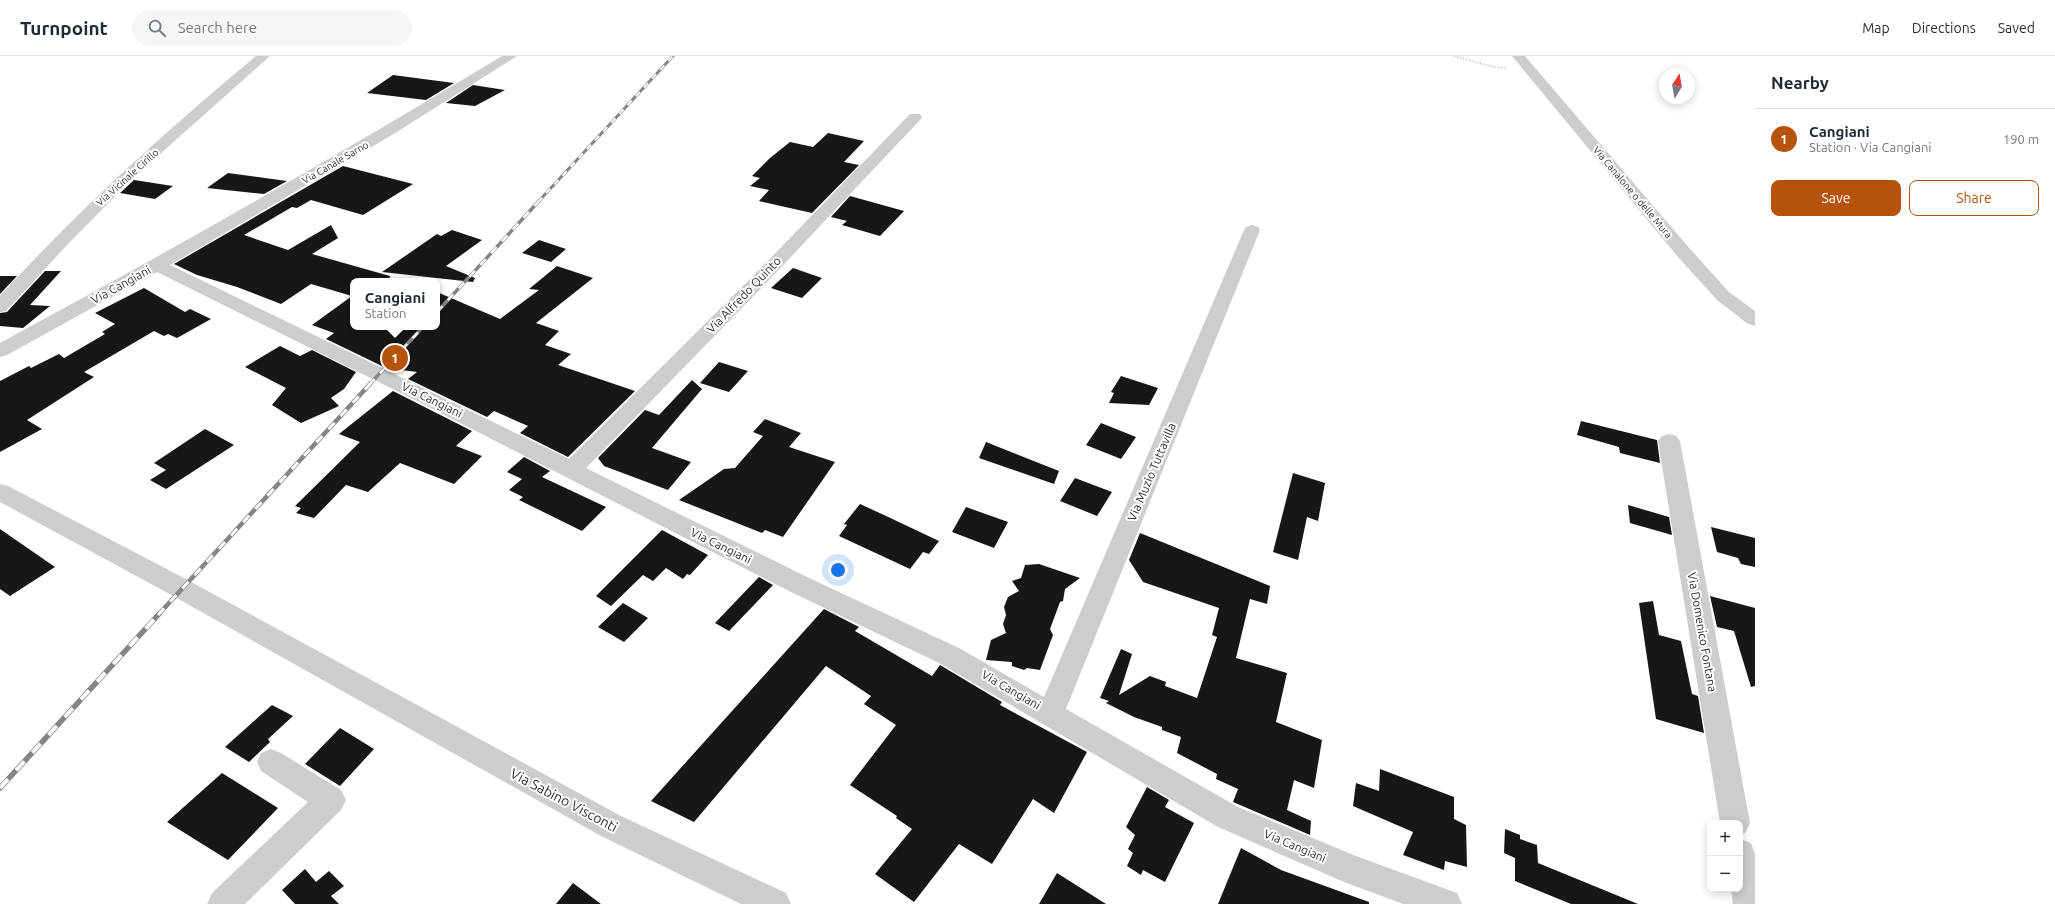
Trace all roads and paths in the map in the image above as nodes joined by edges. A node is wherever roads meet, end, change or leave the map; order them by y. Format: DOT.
graph roads {
  1 [pos="264,56"];
  2 [pos="511,56"];
  3 [pos="1454,56"];
  4 [pos="1518,56"];
  5 [pos="1530,70"];
  6 [pos="915,117"];
  7 [pos="1252,230"];
  8 [pos="157,265"];
  9 [pos="0,307"];
  10 [pos="1755,320"];
  11 [pos="0,351"];
  12 [pos="1669,441"];
  13 [pos="571,470"];
  14 [pos="0,492"];
  15 [pos="1051,713"];
  16 [pos="271,762"];
  17 [pos="1734,820"];
  18 [pos="1740,856"];
  19 [pos="223,904"];
  20 [pos="774,904"];
  21 [pos="1446,904"];
  22 [pos="1749,904"];
  1 -- 9 [label="street, Via Vicinale Cirillo"];
  2 -- 8 [label="street, Via Canale Sarno"];
  3 -- 5 [label="path"];
  4 -- 5 [label="street, Via Canalone o delle Mura"];
  5 -- 10 [label="street, Via Canalone o delle Mura"];
  6 -- 13 [label="street, Via Alfredo Quinto"];
  7 -- 15 [label="street, Via Muzio Tuttavilla"];
  8 -- 11 [label="street, Via Cangiani"];
  8 -- 13 [label="street, Via Cangiani"];
  12 -- 17 [label="street, Via Domenico Fontana"];
  13 -- 15 [label="street, Via Cangiani"];
  14 -- 20 [label="street, Via Sabino Visconti"];
  15 -- 21 [label="street, Via Cangiani"];
  16 -- 19 [label="street"];
  18 -- 22 [label="street"];
}
